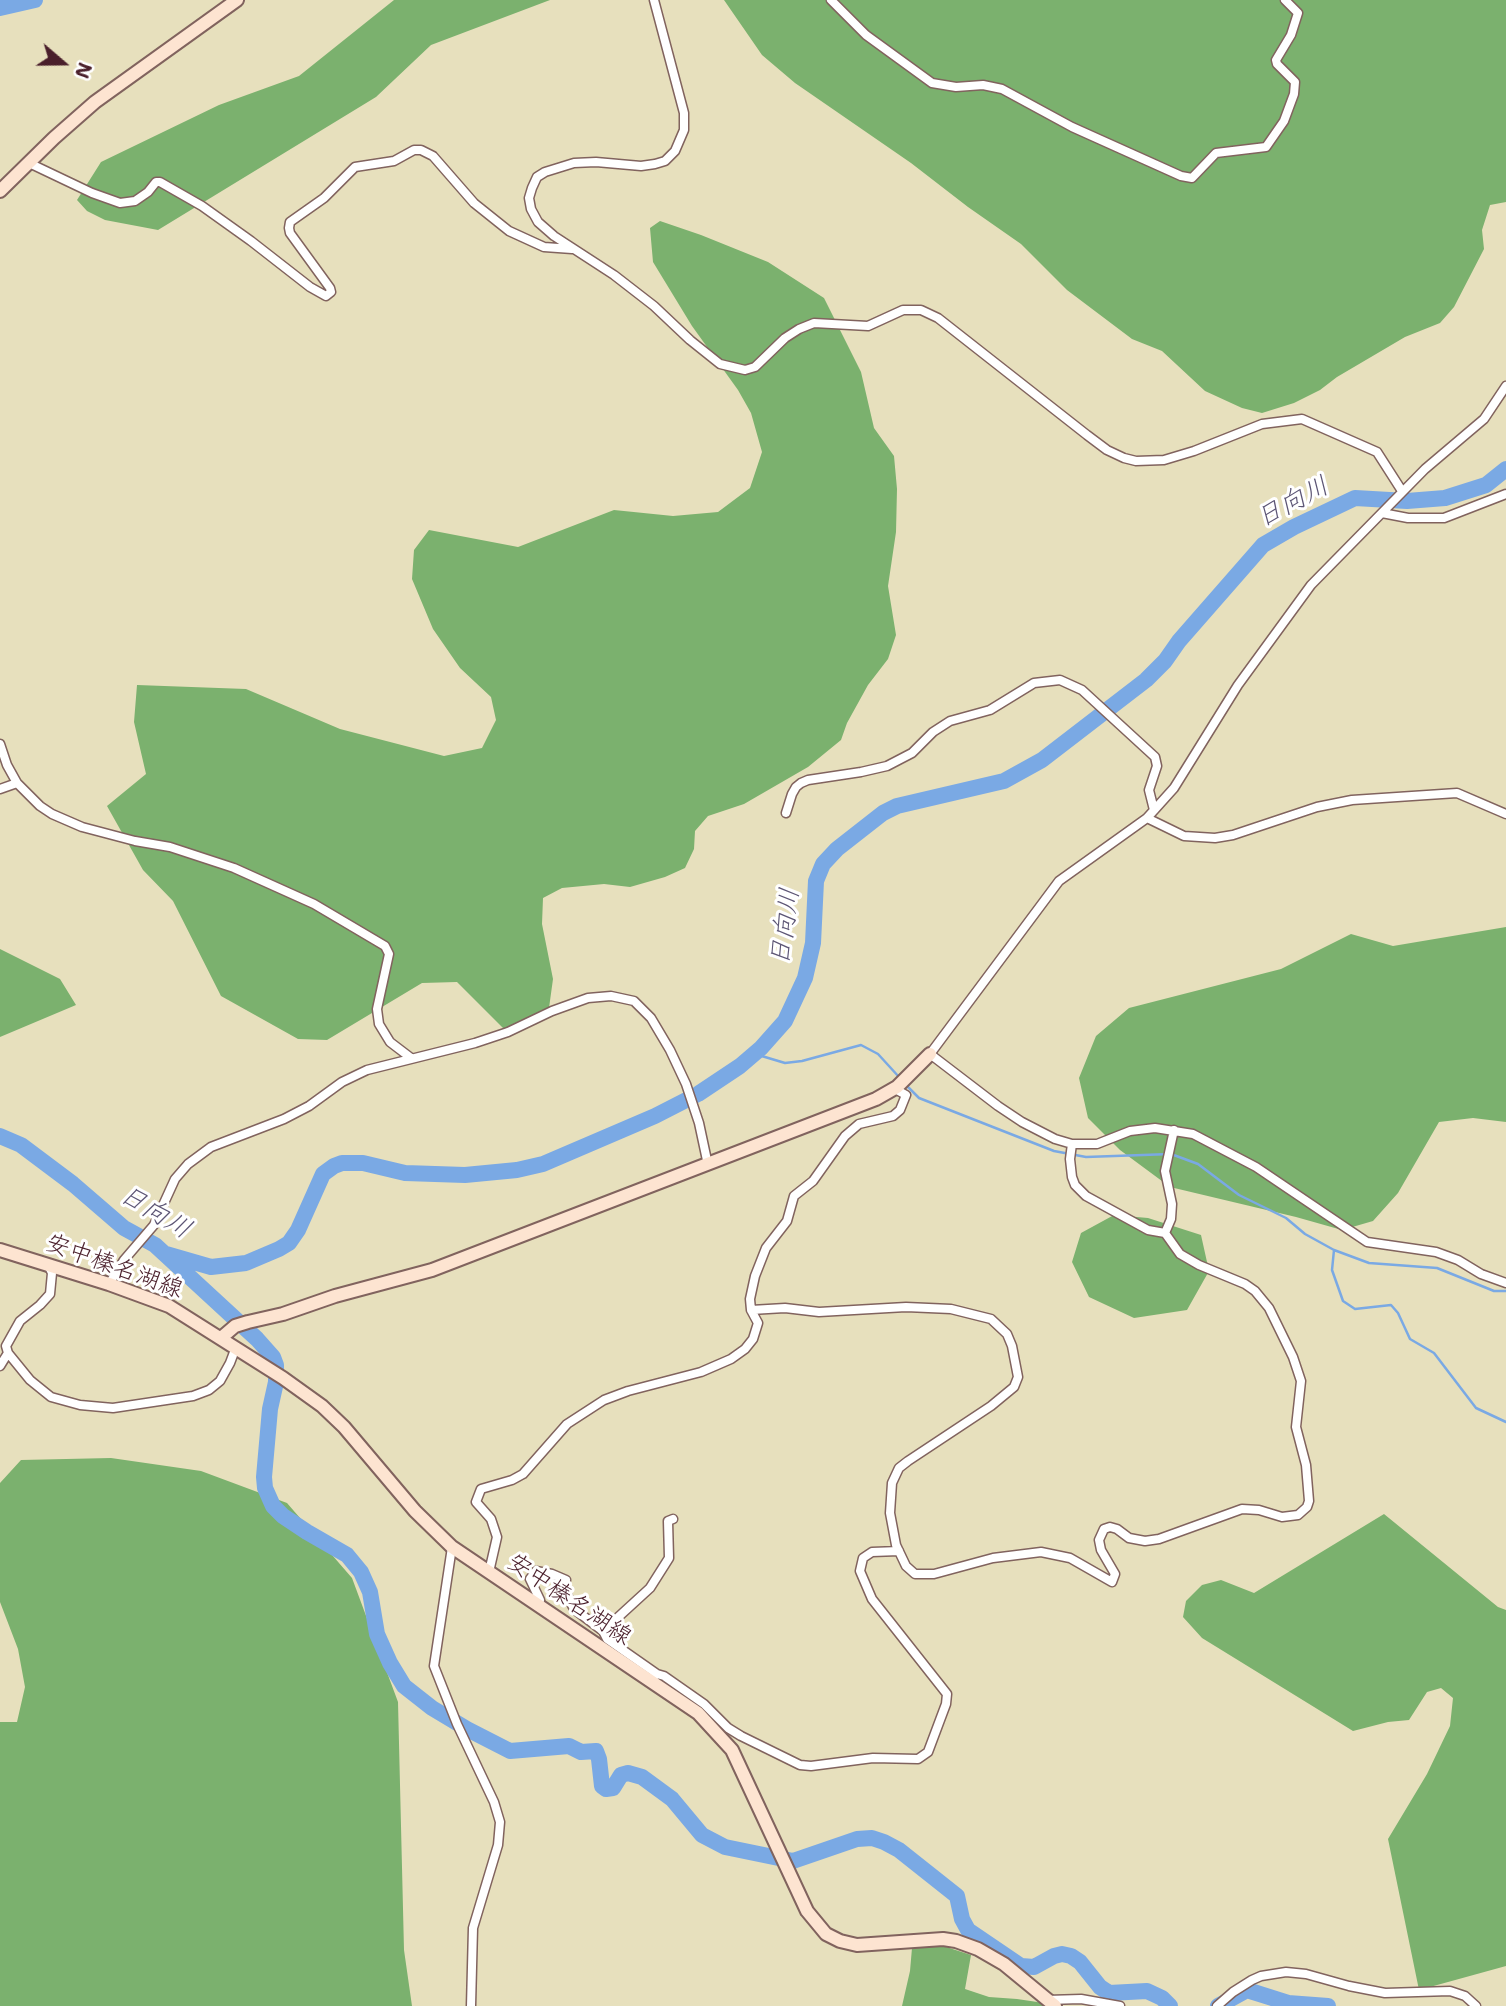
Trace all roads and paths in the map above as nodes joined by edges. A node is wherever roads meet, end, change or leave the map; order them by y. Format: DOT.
graph roads {
  1 [pos="237,0"];
  2 [pos="654,0"];
  3 [pos="831,0"];
  4 [pos="1285,0"];
  5 [pos="29,163"];
  6 [pos="0,191"];
  7 [pos="572,249"];
  8 [pos="1506,386"];
  9 [pos="1401,493"];
  10 [pos="1506,494"];
  11 [pos="1385,511"];
  12 [pos="0,744"];
  13 [pos="17,783"];
  14 [pos="0,789"];
  15 [pos="1154,810"];
  16 [pos="786,813"];
  17 [pos="1506,814"];
  18 [pos="1147,818"];
  19 [pos="930,1054"];
  20 [pos="411,1058"];
  21 [pos="899,1086"];
  22 [pos="1174,1130"];
  23 [pos="1072,1144"];
  24 [pos="708,1165"];
  25 [pos="1165,1233"];
  26 [pos="0,1250"];
  27 [pos="48,1265"];
  28 [pos="1502,1282"];
  29 [pos="109,1283"];
  30 [pos="1506,1288"];
  31 [pos="751,1310"];
  32 [pos="221,1338"];
  33 [pos="236,1347"];
  34 [pos="8,1353"];
  35 [pos="0,1366"];
  36 [pos="673,1519"];
  37 [pos="452,1547"];
  38 [pos="899,1551"];
  39 [pos="489,1572"];
  40 [pos="539,1605"];
  41 [pos="603,1631"];
  42 [pos="654,1677"];
  43 [pos="1051,2003"];
  44 [pos="471,2006"];
  45 [pos="1119,2006"];
  46 [pos="1217,2006"];
  47 [pos="1476,2006"];
  1 -- 5 [label="main road"];
  2 -- 7 [label="street"];
  3 -- 4 [label="street"];
  5 -- 6 [label="main road"];
  5 -- 7 [label="street"];
  7 -- 9 [label="street"];
  8 -- 9 [label="street"];
  9 -- 11 [label="street"];
  10 -- 11 [label="street"];
  11 -- 15 [label="street"];
  12 -- 13 [label="street"];
  13 -- 14 [label="street"];
  13 -- 20 [label="street"];
  15 -- 16 [label="street"];
  15 -- 18 [label="street"];
  17 -- 18 [label="street"];
  18 -- 19 [label="street"];
  19 -- 21 [label="main road"];
  19 -- 23 [label="street"];
  20 -- 24 [label="street"];
  20 -- 29 [label="street"];
  21 -- 24 [label="main road"];
  21 -- 31 [label="street"];
  22 -- 23 [label="street"];
  22 -- 25 [label="street"];
  22 -- 28 [label="street"];
  23 -- 25 [label="street"];
  24 -- 32 [label="main road"];
  25 -- 38 [label="street"];
  26 -- 27 [label="main road, 安中榛名湖線"];
  27 -- 29 [label="main road, 安中榛名湖線"];
  27 -- 34 [label="street"];
  28 -- 30 [label="street"];
  29 -- 32 [label="main road, 安中榛名湖線"];
  31 -- 38 [label="street"];
  31 -- 39 [label="street"];
  32 -- 33 [label="main road, 安中榛名湖線"];
  33 -- 34 [label="street"];
  33 -- 37 [label="main road, 安中榛名湖線"];
  34 -- 35 [label="street"];
  36 -- 41 [label="street"];
  37 -- 39 [label="main road, 安中榛名湖線"];
  37 -- 44 [label="street"];
  38 -- 42 [label="street"];
  39 -- 40 [label="main road, 安中榛名湖線"];
  40 -- 41 [label="street"];
  40 -- 42 [label="main road, 安中榛名湖線"];
  41 -- 42 [label="street"];
  42 -- 43 [label="main road, 安中榛名湖線"];
  43 -- 45 [label="street"];
  46 -- 47 [label="street"];
}
